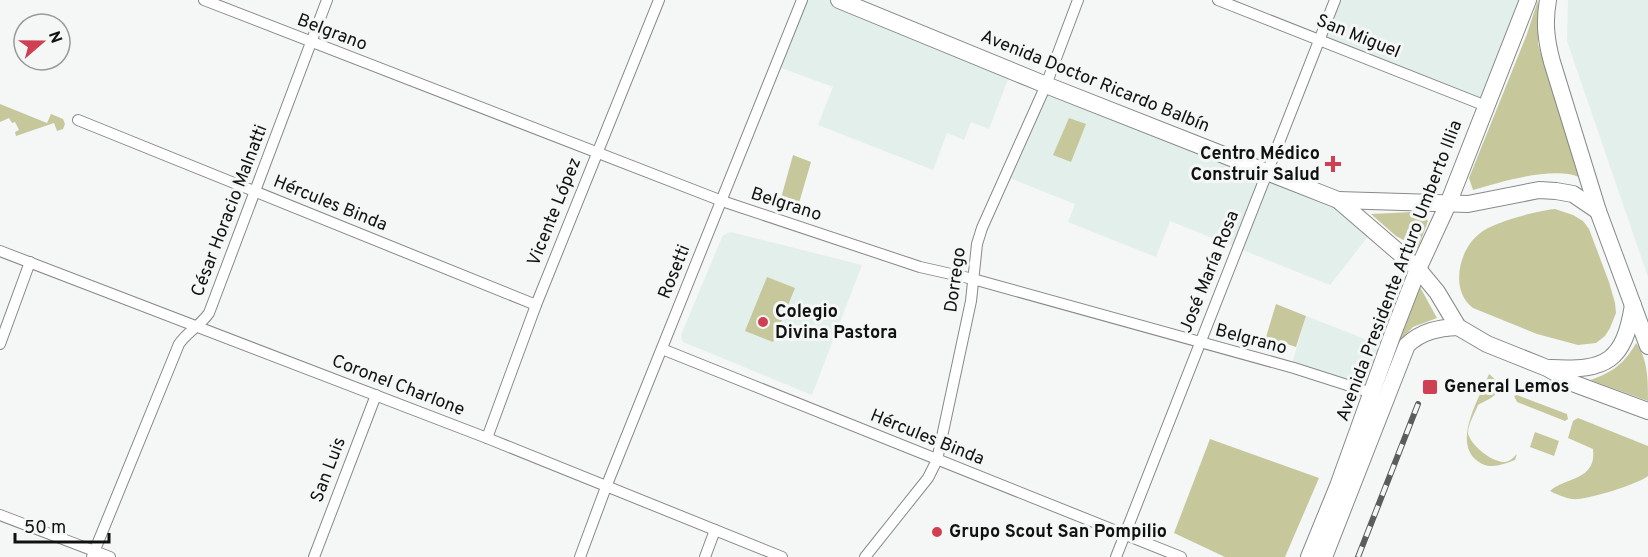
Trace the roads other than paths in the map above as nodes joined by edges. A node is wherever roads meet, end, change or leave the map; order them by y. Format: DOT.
graph roads {
  1 [pos="204,0"];
  2 [pos="327,0"];
  3 [pos="658,0"];
  4 [pos="802,0"];
  5 [pos="838,0"];
  6 [pos="1078,0"];
  7 [pos="1218,0"];
  8 [pos="1335,0"];
  9 [pos="1528,0"];
  10 [pos="1548,0"];
  11 [pos="1320,40"];
  12 [pos="312,43"];
  13 [pos="1046,85"];
  14 [pos="1486,106"];
  15 [pos="78,120"];
  16 [pos="596,154"];
  17 [pos="1267,171"];
  18 [pos="254,191"];
  19 [pos="1338,200"];
  20 [pos="722,201"];
  21 [pos="1448,204"];
  22 [pos="1598,211"];
  23 [pos="0,251"];
  24 [pos="30,262"];
  25 [pos="1418,269"];
  26 [pos="973,279"];
  27 [pos="1633,304"];
  28 [pos="536,305"];
  29 [pos="196,327"];
  30 [pos="1458,327"];
  31 [pos="1200,343"];
  32 [pos="0,344"];
  33 [pos="1648,346"];
  34 [pos="662,348"];
  35 [pos="1547,368"];
  36 [pos="1372,393"];
  37 [pos="376,395"];
  38 [pos="1648,411"];
  39 [pos="487,438"];
  40 [pos="937,460"];
  41 [pos="606,487"];
  42 [pos="0,515"];
  43 [pos="715,530"];
  44 [pos="1126,534"];
  45 [pos="93,554"];
  46 [pos="110,557"];
  47 [pos="314,557"];
  48 [pos="580,557"];
  49 [pos="705,557"];
  50 [pos="782,557"];
  51 [pos="865,557"];
  52 [pos="1116,557"];
  53 [pos="1181,557"];
  54 [pos="1309,557"];
  55 [pos="1324,557"];
  1 -- 12 [label="street, Belgrano"];
  2 -- 12 [label="street, César Horacio Malnatti"];
  3 -- 16 [label="street, Vicente López"];
  4 -- 20 [label="street, Rosetti"];
  5 -- 13 [label="main road, Avenida Doctor Ricardo Balbín"];
  6 -- 13 [label="street, Dorrego"];
  7 -- 11 [label="street, San Miguel"];
  8 -- 11 [label="street, José María Rosa"];
  9 -- 14 [label="main road, Avenida Presidente Arturo Umberto Illia"];
  10 -- 22 [label="main road"];
  11 -- 14 [label="street, San Miguel"];
  11 -- 17 [label="street, José María Rosa"];
  12 -- 16 [label="street, Belgrano"];
  12 -- 18 [label="street, César Horacio Malnatti"];
  13 -- 17 [label="main road, Avenida Doctor Ricardo Balbín"];
  13 -- 26 [label="street, Dorrego"];
  14 -- 21 [label="main road, Avenida Presidente Arturo Umberto Illia"];
  15 -- 18 [label="street, Hércules Binda"];
  16 -- 20 [label="street, Belgrano"];
  16 -- 28 [label="street, Vicente López"];
  17 -- 19 [label="main road, Avenida Doctor Ricardo Balbín"];
  17 -- 31 [label="street, José María Rosa"];
  18 -- 28 [label="street, Hércules Binda"];
  18 -- 29 [label="street, César Horacio Malnatti"];
  19 -- 21 [label="main road, Avenida Doctor Ricardo Balbín"];
  19 -- 25 [label="main road, Avenida Doctor Ricardo Balbín"];
  20 -- 26 [label="street, Belgrano"];
  20 -- 34 [label="street, Rosetti"];
  21 -- 22 [label="main road"];
  21 -- 25 [label="main road, Avenida Presidente Arturo Umberto Illia"];
  22 -- 27 [label="main road"];
  23 -- 24 [label="street, Coronel Charlone"];
  24 -- 29 [label="street, Coronel Charlone"];
  24 -- 32 [label="street"];
  25 -- 30 [label="main road"];
  25 -- 36 [label="main road, Avenida Presidente Arturo Umberto Illia"];
  26 -- 31 [label="street, Belgrano"];
  26 -- 40 [label="street, Dorrego"];
  27 -- 33 [label="main road"];
  27 -- 35 [label="main road"];
  28 -- 39 [label="street, Vicente López"];
  29 -- 37 [label="street, Coronel Charlone"];
  29 -- 45 [label="street, César Horacio Malnatti"];
  30 -- 35 [label="main road"];
  30 -- 55 [label="main road, Avenida Presidente Arturo Umberto Illia"];
  31 -- 36 [label="street, Belgrano"];
  31 -- 44 [label="street, José María Rosa"];
  34 -- 40 [label="street, Hércules Binda"];
  34 -- 41 [label="street, Rosetti"];
  35 -- 38 [label="main road"];
  36 -- 54 [label="main road, Avenida Presidente Arturo Umberto Illia"];
  37 -- 39 [label="street, Coronel Charlone"];
  37 -- 47 [label="street, San Luis"];
  39 -- 41 [label="street, Coronel Charlone"];
  40 -- 44 [label="street, Hércules Binda"];
  40 -- 51 [label="street, Dorrego"];
  41 -- 43 [label="street, Coronel Charlone"];
  41 -- 48 [label="street, Rosetti"];
  42 -- 45 [label="street"];
  43 -- 49 [label="street"];
  43 -- 50 [label="street, Coronel Charlone"];
  44 -- 52 [label="street, José María Rosa"];
  44 -- 53 [label="street, Hércules Binda"];
  45 -- 46 [label="street"];
}
